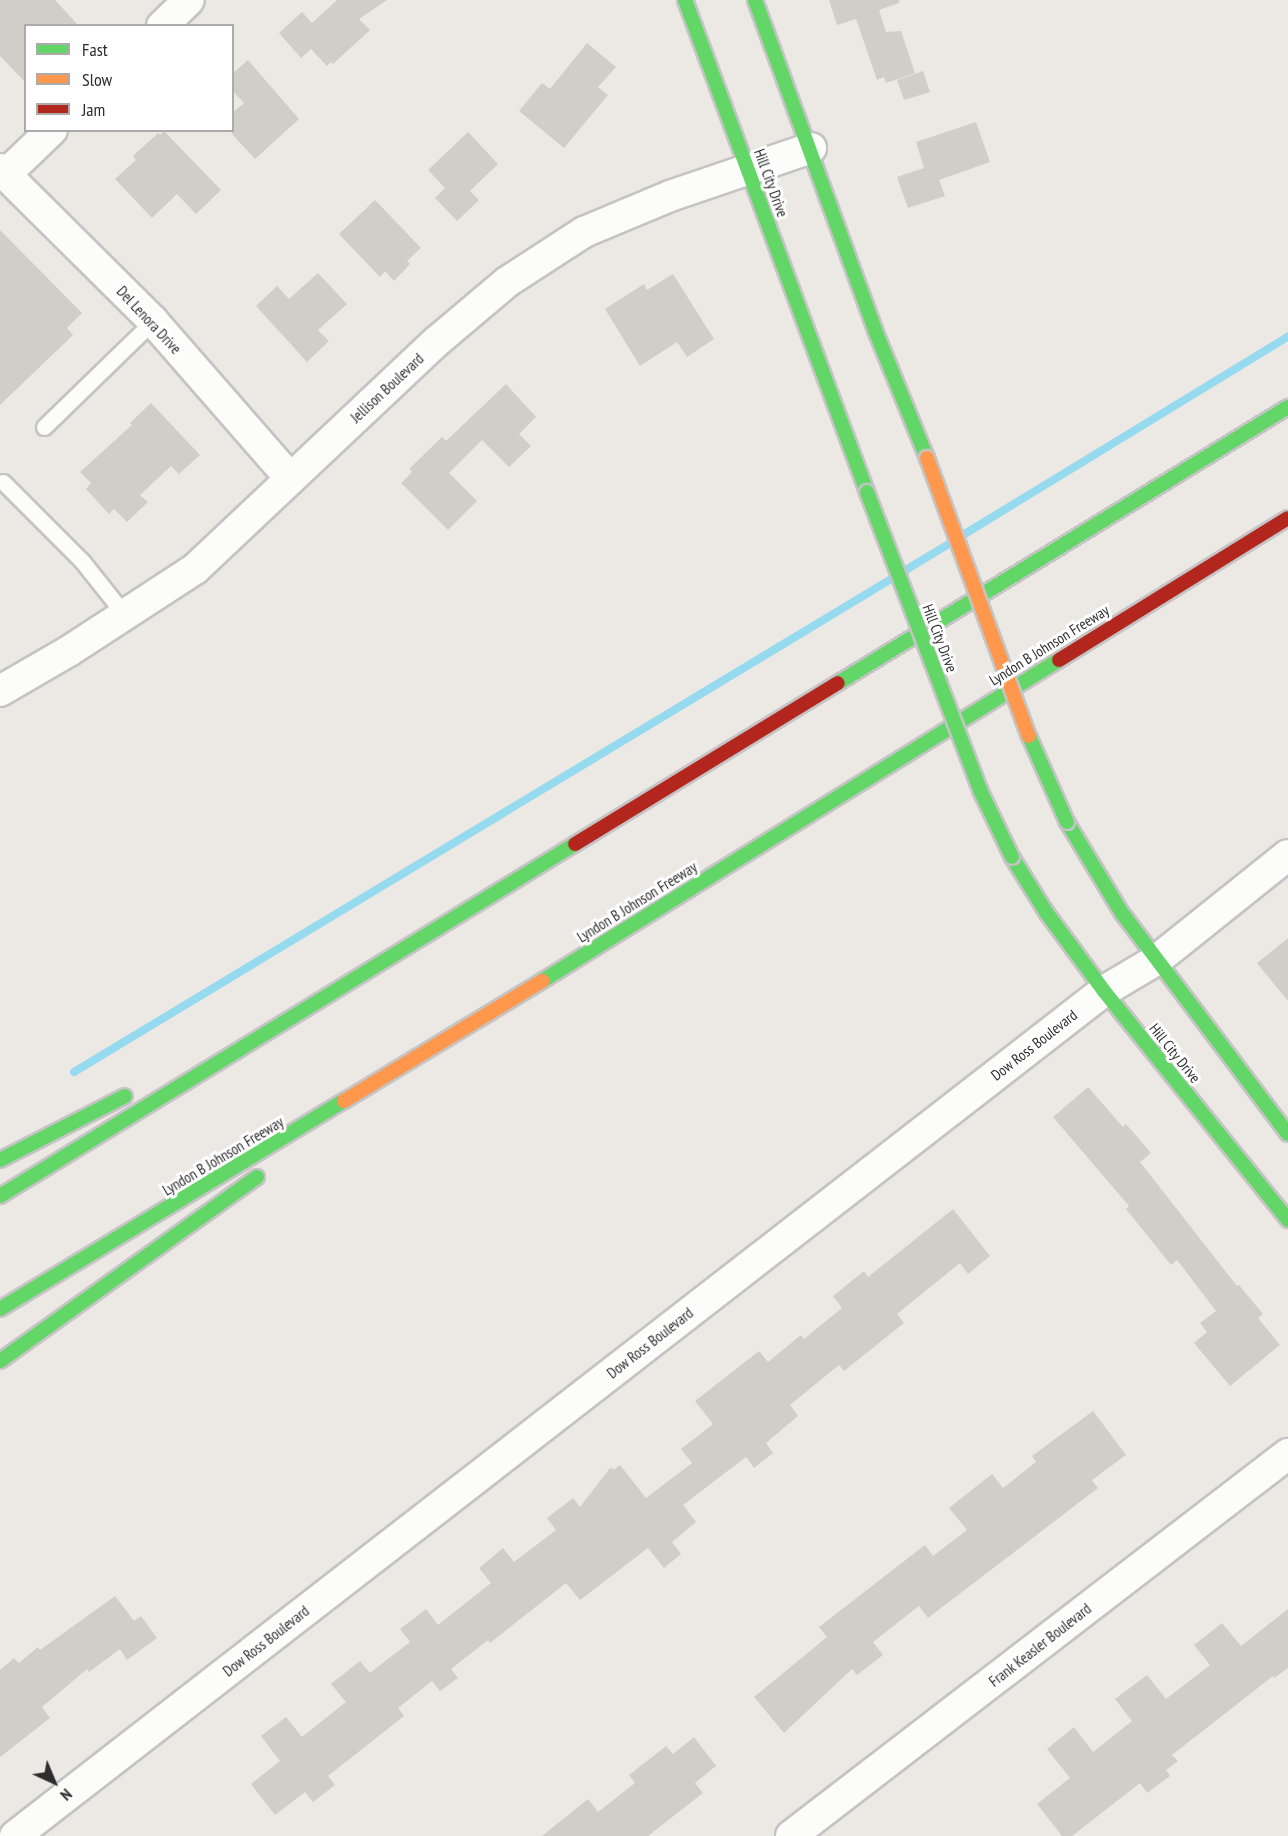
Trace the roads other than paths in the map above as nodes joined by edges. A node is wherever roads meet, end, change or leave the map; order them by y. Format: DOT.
graph roads {
  1 [pos="189,0"];
  2 [pos="685,0"];
  3 [pos="755,0"];
  4 [pos="164,24"];
  5 [pos="49,132"];
  6 [pos="811,148"];
  7 [pos="749,170"];
  8 [pos="3,172"];
  9 [pos="153,321"];
  10 [pos="1288,407"];
  11 [pos="44,427"];
  12 [pos="290,478"];
  13 [pos="3,482"];
  14 [pos="1288,518"];
  15 [pos="125,615"];
  16 [pos="0,691"];
  17 [pos="1288,855"];
  18 [pos="1158,959"];
  19 [pos="341,987"];
  20 [pos="1104,991"];
  21 [pos="459,1032"];
  22 [pos="181,1068"];
  23 [pos="138,1090"];
  24 [pos="1288,1134"];
  25 [pos="316,1135"];
  26 [pos="0,1160"];
  27 [pos="268,1169"];
  28 [pos="0,1196"];
  29 [pos="1288,1220"];
  30 [pos="0,1309"];
  31 [pos="0,1361"];
  32 [pos="1288,1454"];
  33 [pos="15,1836"];
  34 [pos="791,1836"];
  1 -- 4 [label="street"];
  2 -- 7 [label="main road, Hill City Drive"];
  3 -- 6 [label="main road"];
  5 -- 8 [label="street"];
  6 -- 7 [label="street, Jellison Boulevard"];
  6 -- 18 [label="main road, bridge"];
  7 -- 12 [label="street, Jellison Boulevard"];
  7 -- 20 [label="main road, Hill City Drive, bridge"];
  8 -- 9 [label="street, Del Lenora Drive"];
  9 -- 11 [label="lane"];
  9 -- 12 [label="street, Del Lenora Drive"];
  10 -- 19 [label="main road"];
  12 -- 15 [label="street, Jellison Boulevard"];
  13 -- 15 [label="lane"];
  14 -- 21 [label="main road, Lyndon B Johnson Freeway"];
  15 -- 16 [label="street, Jellison Boulevard"];
  17 -- 18 [label="street, Dow Ross Boulevard"];
  18 -- 20 [label="street, Dow Ross Boulevard"];
  18 -- 24 [label="main road"];
  19 -- 22 [label="main road"];
  19 -- 28 [label="main road"];
  20 -- 29 [label="main road, Hill City Drive"];
  20 -- 33 [label="street, Dow Ross Boulevard"];
  21 -- 25 [label="main road"];
  21 -- 30 [label="main road, Lyndon B Johnson Freeway"];
  23 -- 26 [label="main road"];
  27 -- 31 [label="main road"];
  32 -- 34 [label="street, Frank Keasler Boulevard"];
}
